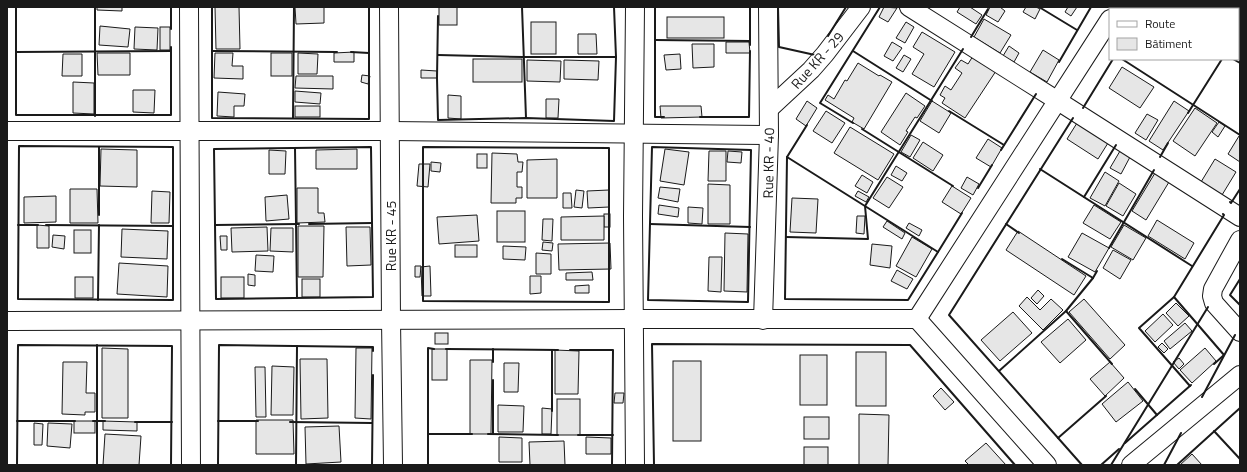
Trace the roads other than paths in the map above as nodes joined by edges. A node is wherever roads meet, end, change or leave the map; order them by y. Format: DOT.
graph roads {
  1 [pos="189,7"];
  2 [pos="389,7"];
  3 [pos="635,7"];
  4 [pos="768,7"];
  5 [pos="861,7"];
  6 [pos="908,7"];
  7 [pos="1109,21"];
  8 [pos="1058,101"];
  9 [pos="769,109"];
  10 [pos="190,131"];
  11 [pos="390,131"];
  12 [pos="7,132"];
  13 [pos="634,133"];
  14 [pos="769,135"];
  15 [pos="1240,217"];
  16 [pos="1240,240"];
  17 [pos="633,319"];
  18 [pos="917,319"];
  19 [pos="391,320"];
  20 [pos="763,320"];
  21 [pos="7,321"];
  22 [pos="191,321"];
  23 [pos="1240,332"];
  24 [pos="1240,375"];
  25 [pos="191,465"];
  26 [pos="393,465"];
  27 [pos="635,465"];
  28 [pos="1047,465"];
  29 [pos="1131,465"];
  1 -- 10 [label="street"];
  2 -- 11 [label="street, Rue KR - 45"];
  3 -- 13 [label="street"];
  4 -- 9 [label="street, Rue KR - 40"];
  5 -- 9 [label="street, Rue KR - 29"];
  6 -- 8 [label="street"];
  7 -- 8 [label="street"];
  8 -- 15 [label="street"];
  8 -- 18 [label="street"];
  9 -- 14 [label="street, Rue KR - 40"];
  10 -- 11 [label="street"];
  10 -- 12 [label="street"];
  10 -- 22 [label="street"];
  11 -- 13 [label="street"];
  11 -- 19 [label="street, Rue KR - 45"];
  13 -- 14 [label="street"];
  13 -- 17 [label="street"];
  14 -- 20 [label="street, Rue KR - 40"];
  16 -- 23 [label="street"];
  17 -- 19 [label="street"];
  17 -- 20 [label="street"];
  17 -- 27 [label="street"];
  18 -- 20 [label="street"];
  18 -- 28 [label="street"];
  19 -- 22 [label="street"];
  19 -- 26 [label="street, Rue KR - 45"];
  21 -- 22 [label="street"];
  22 -- 25 [label="street"];
  24 -- 29 [label="street"];
}
